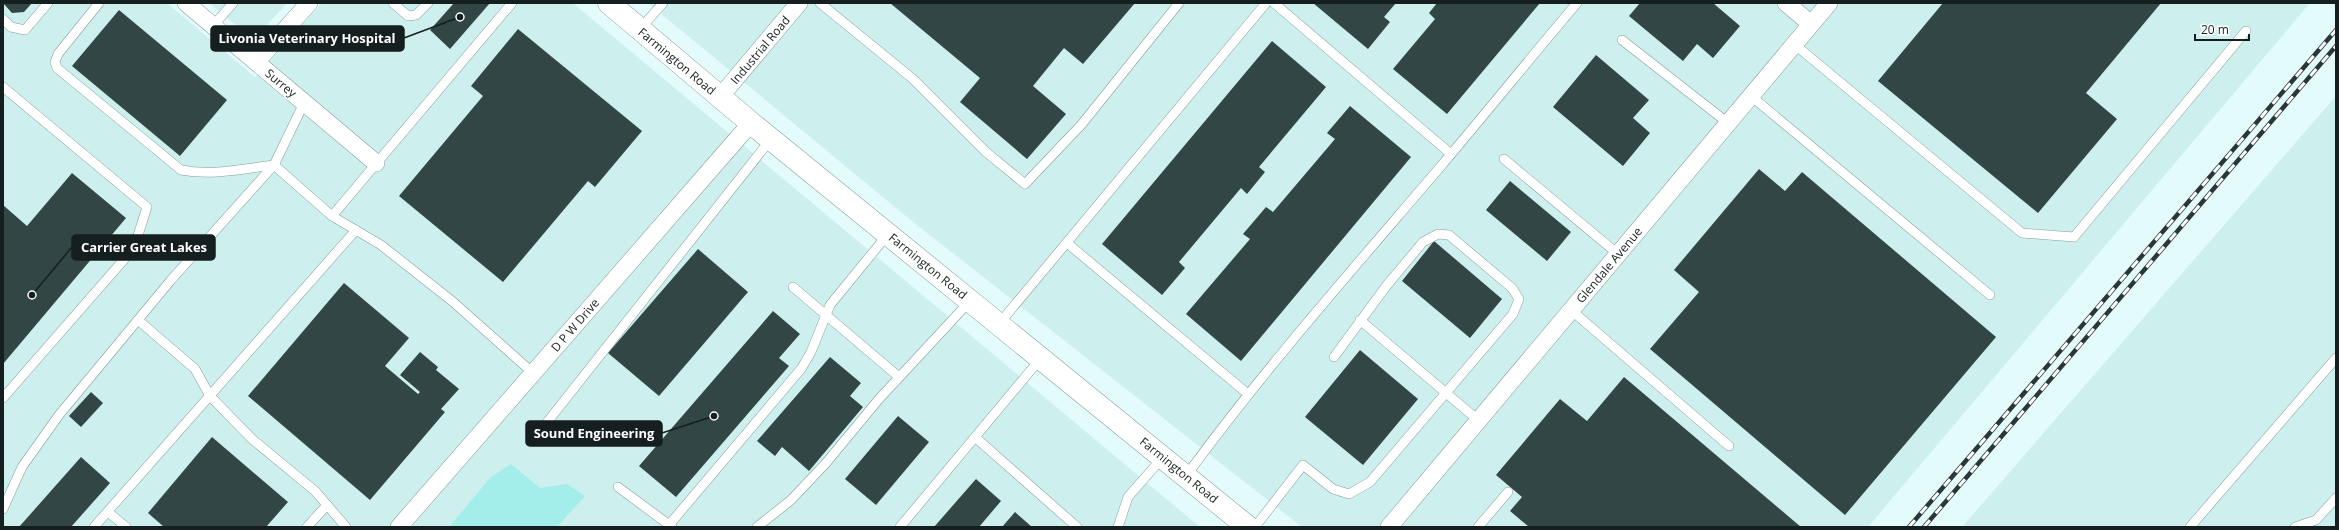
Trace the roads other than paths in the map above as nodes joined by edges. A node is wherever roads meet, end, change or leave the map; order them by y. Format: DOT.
graph roads {
  1 [pos="48,3"];
  2 [pos="100,3"];
  3 [pos="186,3"];
  4 [pos="234,3"];
  5 [pos="308,3"];
  6 [pos="393,3"];
  7 [pos="428,3"];
  8 [pos="512,3"];
  9 [pos="609,3"];
  10 [pos="663,3"];
  11 [pos="799,3"];
  12 [pos="820,3"];
  13 [pos="1179,3"];
  14 [pos="1266,3"];
  15 [pos="1274,3"];
  16 [pos="1577,3"];
  17 [pos="1786,3"];
  18 [pos="1829,3"];
  19 [pos="3,19"];
  20 [pos="1811,24"];
  21 [pos="213,26"];
  22 [pos="640,29"];
  23 [pos="2246,30"];
  24 [pos="1622,40"];
  25 [pos="1794,44"];
  26 [pos="256,62"];
  27 [pos="3,87"];
  28 [pos="1751,96"];
  29 [pos="720,97"];
  30 [pos="304,103"];
  31 [pos="751,123"];
  32 [pos="1728,123"];
  33 [pos="771,139"];
  34 [pos="1451,154"];
  35 [pos="1504,159"];
  36 [pos="376,163"];
  37 [pos="274,165"];
  38 [pos="332,216"];
  39 [pos="356,230"];
  40 [pos="888,234"];
  41 [pos="1067,243"];
  42 [pos="1618,254"];
  43 [pos="794,287"];
  44 [pos="1990,296"];
  45 [pos="970,301"];
  46 [pos="1571,310"];
  47 [pos="825,314"];
  48 [pos="138,320"];
  49 [pos="1360,320"];
  50 [pos="999,324"];
  51 [pos="1334,357"];
  52 [pos="1040,358"];
  53 [pos="2336,358"];
  54 [pos="533,373"];
  55 [pos="899,377"];
  56 [pos="1447,392"];
  57 [pos="1248,394"];
  58 [pos="210,396"];
  59 [pos="3,398"];
  60 [pos="1478,420"];
  61 [pos="541,430"];
  62 [pos="976,438"];
  63 [pos="1729,446"];
  64 [pos="1163,457"];
  65 [pos="1186,476"];
  66 [pos="618,487"];
  67 [pos="1508,492"];
  68 [pos="2336,498"];
  69 [pos="327,505"];
  70 [pos="3,509"];
  71 [pos="108,512"];
  72 [pos="670,526"];
  73 [pos="1392,526"];
  74 [pos="94,527"];
  75 [pos="126,527"];
  76 [pos="307,527"];
  77 [pos="346,527"];
  78 [pos="399,527"];
  79 [pos="757,527"];
  80 [pos="900,527"];
  81 [pos="1077,527"];
  82 [pos="1116,527"];
  83 [pos="1248,527"];
  84 [pos="1255,527"];
  85 [pos="1478,527"];
  86 [pos="2190,527"];
  87 [pos="2295,527"];
  1 -- 19 [label="lane"];
  2 -- 37 [label="lane"];
  3 -- 21 [label="street, Surrey"];
  4 -- 21 [label="lane"];
  5 -- 26 [label="street"];
  6 -- 7 [label="lane"];
  8 -- 36 [label="lane"];
  9 -- 22 [label="main road, Farmington Road"];
  10 -- 22 [label="lane"];
  11 -- 29 [label="street, Industrial Road"];
  12 -- 13 [label="lane"];
  14 -- 41 [label="lane"];
  15 -- 34 [label="lane"];
  16 -- 34 [label="lane"];
  17 -- 20 [label="street"];
  18 -- 20 [label="street, Glendale Avenue"];
  20 -- 25 [label="street, Glendale Avenue"];
  21 -- 26 [label="street, Surrey"];
  22 -- 29 [label="main road, Farmington Road"];
  23 -- 25 [label="lane"];
  24 -- 32 [label="lane"];
  25 -- 28 [label="street, Glendale Avenue"];
  26 -- 30 [label="street, Surrey"];
  27 -- 59 [label="lane"];
  28 -- 32 [label="street, Glendale Avenue"];
  28 -- 44 [label="lane"];
  29 -- 31 [label="main road, Farmington Road"];
  30 -- 36 [label="street, Surrey"];
  30 -- 37 [label="lane"];
  31 -- 33 [label="main road, Farmington Road"];
  31 -- 54 [label="street, D P W Drive"];
  32 -- 42 [label="street, Glendale Avenue"];
  33 -- 40 [label="main road, Farmington Road"];
  33 -- 61 [label="lane"];
  34 -- 57 [label="lane"];
  35 -- 42 [label="lane"];
  36 -- 38 [label="lane"];
  37 -- 38 [label="lane"];
  37 -- 48 [label="lane"];
  38 -- 39 [label="lane"];
  39 -- 54 [label="lane"];
  39 -- 58 [label="lane"];
  40 -- 45 [label="main road, Farmington Road"];
  40 -- 47 [label="lane"];
  41 -- 50 [label="lane"];
  41 -- 57 [label="lane"];
  42 -- 46 [label="street, Glendale Avenue"];
  43 -- 47 [label="lane"];
  45 -- 50 [label="main road, Farmington Road"];
  45 -- 55 [label="lane"];
  46 -- 60 [label="street, Glendale Avenue"];
  46 -- 63 [label="lane"];
  47 -- 55 [label="lane"];
  47 -- 72 [label="lane"];
  48 -- 58 [label="lane"];
  48 -- 70 [label="lane"];
  49 -- 51 [label="lane"];
  49 -- 56 [label="lane"];
  49 -- 56 [label="lane"];
  50 -- 52 [label="main road, Farmington Road"];
  52 -- 62 [label="lane"];
  52 -- 64 [label="main road, Farmington Road"];
  53 -- 86 [label="lane"];
  54 -- 78 [label="street, D P W Drive"];
  55 -- 79 [label="lane"];
  56 -- 60 [label="lane"];
  56 -- 84 [label="lane"];
  57 -- 65 [label="lane"];
  58 -- 69 [label="lane"];
  58 -- 71 [label="lane"];
  60 -- 73 [label="street, Glendale Avenue"];
  62 -- 80 [label="lane"];
  62 -- 81 [label="lane"];
  64 -- 65 [label="main road, Farmington Road"];
  64 -- 82 [label="lane"];
  65 -- 83 [label="main road, Farmington Road"];
  66 -- 72 [label="lane"];
  67 -- 85 [label="lane"];
  68 -- 87 [label="lane"];
  69 -- 76 [label="lane"];
  69 -- 77 [label="lane"];
  71 -- 74 [label="lane"];
  71 -- 75 [label="lane"];
}
